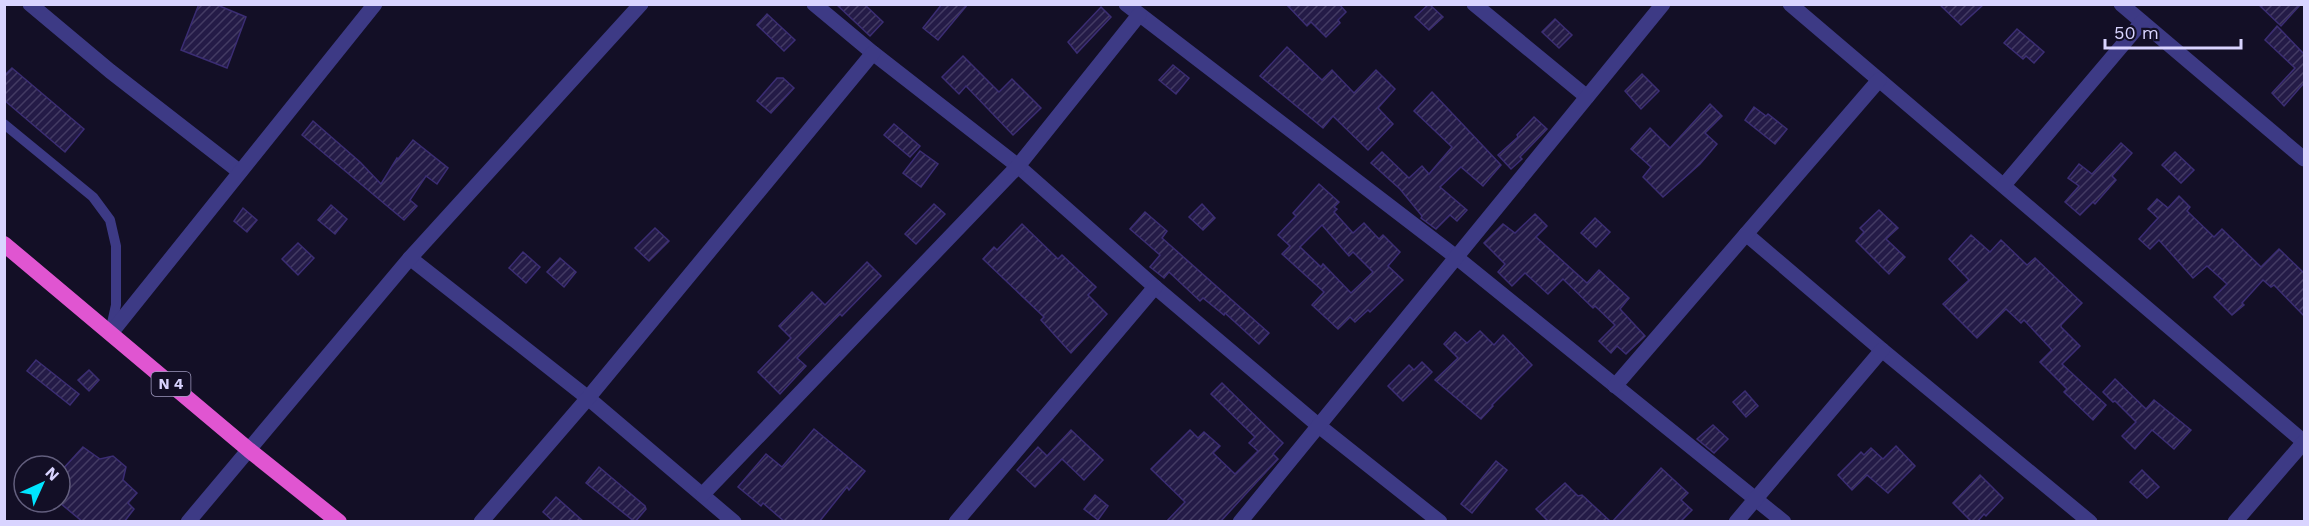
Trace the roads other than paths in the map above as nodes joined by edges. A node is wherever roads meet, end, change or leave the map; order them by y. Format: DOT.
graph roads {
  1 [pos="30,4"];
  2 [pos="375,4"];
  3 [pos="641,4"];
  4 [pos="814,4"];
  5 [pos="1125,4"];
  6 [pos="1474,4"];
  7 [pos="1663,4"];
  8 [pos="1790,4"];
  9 [pos="2121,4"];
  10 [pos="1139,15"];
  11 [pos="2142,22"];
  12 [pos="873,53"];
  13 [pos="1879,80"];
  14 [pos="1587,97"];
  15 [pos="4,123"];
  16 [pos="2304,159"];
  17 [pos="1018,166"];
  18 [pos="240,172"];
  19 [pos="2004,185"];
  20 [pos="1746,234"];
  21 [pos="4,244"];
  22 [pos="1456,257"];
  23 [pos="410,258"];
  24 [pos="1155,287"];
  25 [pos="111,333"];
  26 [pos="1882,350"];
  27 [pos="1615,386"];
  28 [pos="588,398"];
  29 [pos="1319,426"];
  30 [pos="2304,442"];
  31 [pos="249,450"];
  32 [pos="703,494"];
  33 [pos="1756,499"];
  34 [pos="188,522"];
  35 [pos="339,522"];
  36 [pos="481,522"];
  37 [pos="734,522"];
  38 [pos="956,522"];
  39 [pos="1240,522"];
  40 [pos="1440,522"];
  41 [pos="1736,522"];
  42 [pos="1784,522"];
  43 [pos="2090,522"];
  44 [pos="2235,522"];
  1 -- 18 [label="street"];
  2 -- 18 [label="street"];
  3 -- 23 [label="street"];
  4 -- 12 [label="street"];
  5 -- 10 [label="street"];
  6 -- 14 [label="street"];
  7 -- 14 [label="street"];
  8 -- 13 [label="street"];
  9 -- 11 [label="street"];
  10 -- 17 [label="street"];
  10 -- 22 [label="street"];
  11 -- 16 [label="street"];
  11 -- 19 [label="street"];
  12 -- 17 [label="street"];
  12 -- 28 [label="street"];
  13 -- 19 [label="street"];
  13 -- 20 [label="street"];
  14 -- 22 [label="street"];
  15 -- 25 [label="lane"];
  17 -- 24 [label="street"];
  17 -- 32 [label="street"];
  18 -- 25 [label="street"];
  19 -- 30 [label="street"];
  20 -- 26 [label="street"];
  20 -- 27 [label="street"];
  21 -- 25 [label="highway, N 4"];
  22 -- 27 [label="street"];
  22 -- 29 [label="street"];
  23 -- 28 [label="street"];
  23 -- 31 [label="street"];
  24 -- 29 [label="street"];
  24 -- 38 [label="street"];
  25 -- 31 [label="highway, N 4"];
  26 -- 33 [label="street"];
  26 -- 43 [label="street"];
  27 -- 33 [label="street"];
  28 -- 32 [label="street"];
  28 -- 36 [label="street"];
  29 -- 39 [label="street"];
  29 -- 40 [label="street"];
  30 -- 44 [label="street"];
  31 -- 34 [label="street"];
  31 -- 35 [label="highway, N 4"];
  32 -- 37 [label="street"];
  33 -- 41 [label="street"];
  33 -- 42 [label="street"];
}
